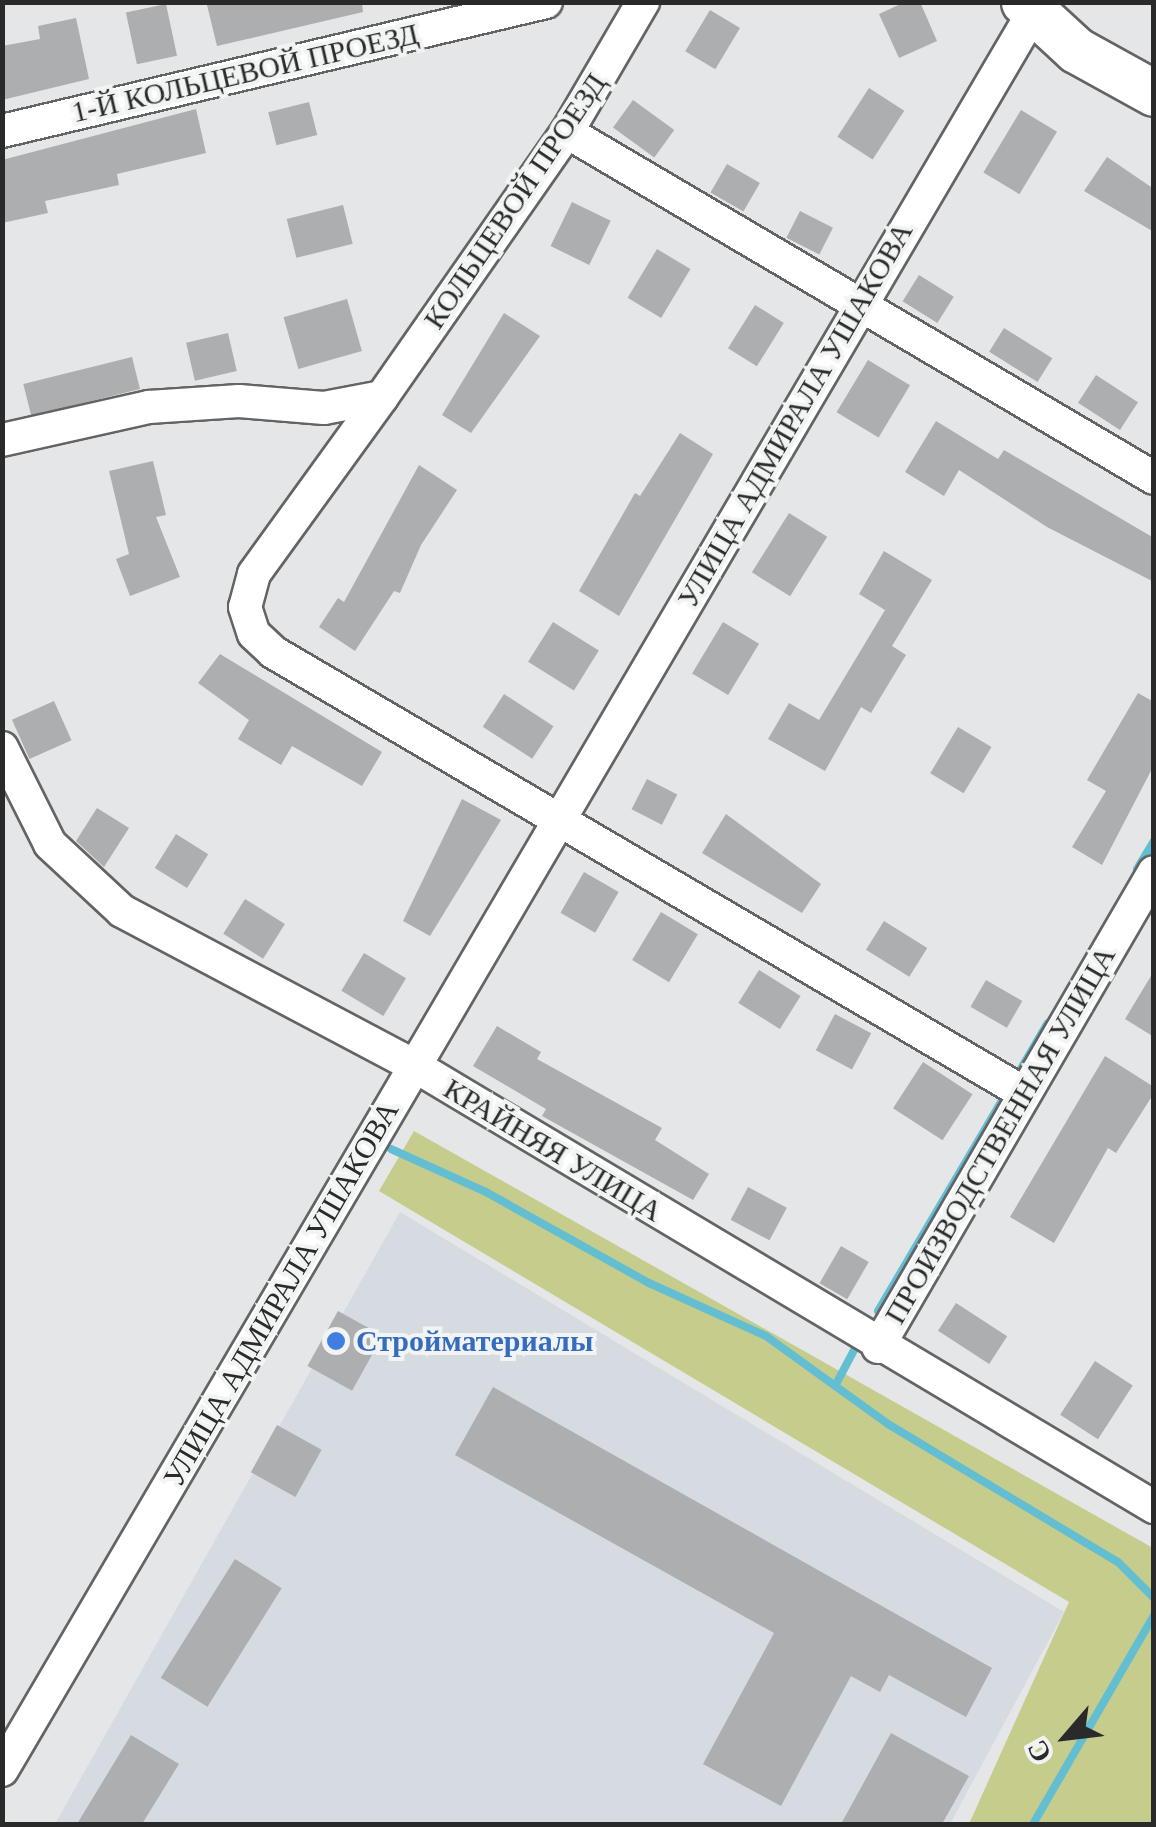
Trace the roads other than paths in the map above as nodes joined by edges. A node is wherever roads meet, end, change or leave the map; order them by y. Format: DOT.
graph roads {
  1 [pos="546,2"];
  2 [pos="643,2"];
  3 [pos="1028,8"];
  4 [pos="1154,93"];
  5 [pos="2,131"];
  6 [pos="567,132"];
  7 [pos="858,304"];
  8 [pos="382,397"];
  9 [pos="2,440"];
  10 [pos="1154,478"];
  11 [pos="2,748"];
  12 [pos="560,819"];
  13 [pos="1154,872"];
  14 [pos="415,1066"];
  15 [pos="1024,1093"];
  16 [pos="878,1348"];
  17 [pos="1154,1506"];
  18 [pos="2,1770"];
  1 -- 5 [label="street, 1-Й КОЛЬЦЕВОЙ ПРОЕЗД"];
  2 -- 6 [label="street, КОЛЬЦЕВОЙ ПРОЕЗД"];
  3 -- 4 [label="main road"];
  3 -- 7 [label="street, УЛИЦА АДМИРАЛА УШАКОВА"];
  6 -- 7 [label="street"];
  6 -- 8 [label="street, КОЛЬЦЕВОЙ ПРОЕЗД"];
  7 -- 10 [label="street"];
  7 -- 12 [label="street, УЛИЦА АДМИРАЛА УШАКОВА"];
  8 -- 9 [label="street"];
  8 -- 12 [label="street, КОЛЬЦЕВОЙ ПРОЕЗД"];
  11 -- 14 [label="street, КРАЙНЯЯ УЛИЦА"];
  12 -- 14 [label="street, УЛИЦА АДМИРАЛА УШАКОВА"];
  12 -- 15 [label="street"];
  13 -- 15 [label="street, ПРОИЗВОДСТВЕННАЯ УЛИЦА"];
  14 -- 16 [label="street, КРАЙНЯЯ УЛИЦА"];
  14 -- 18 [label="street, УЛИЦА АДМИРАЛА УШАКОВА"];
  15 -- 16 [label="street, ПРОИЗВОДСТВЕННАЯ УЛИЦА"];
  16 -- 17 [label="street, КРАЙНЯЯ УЛИЦА"];
}
